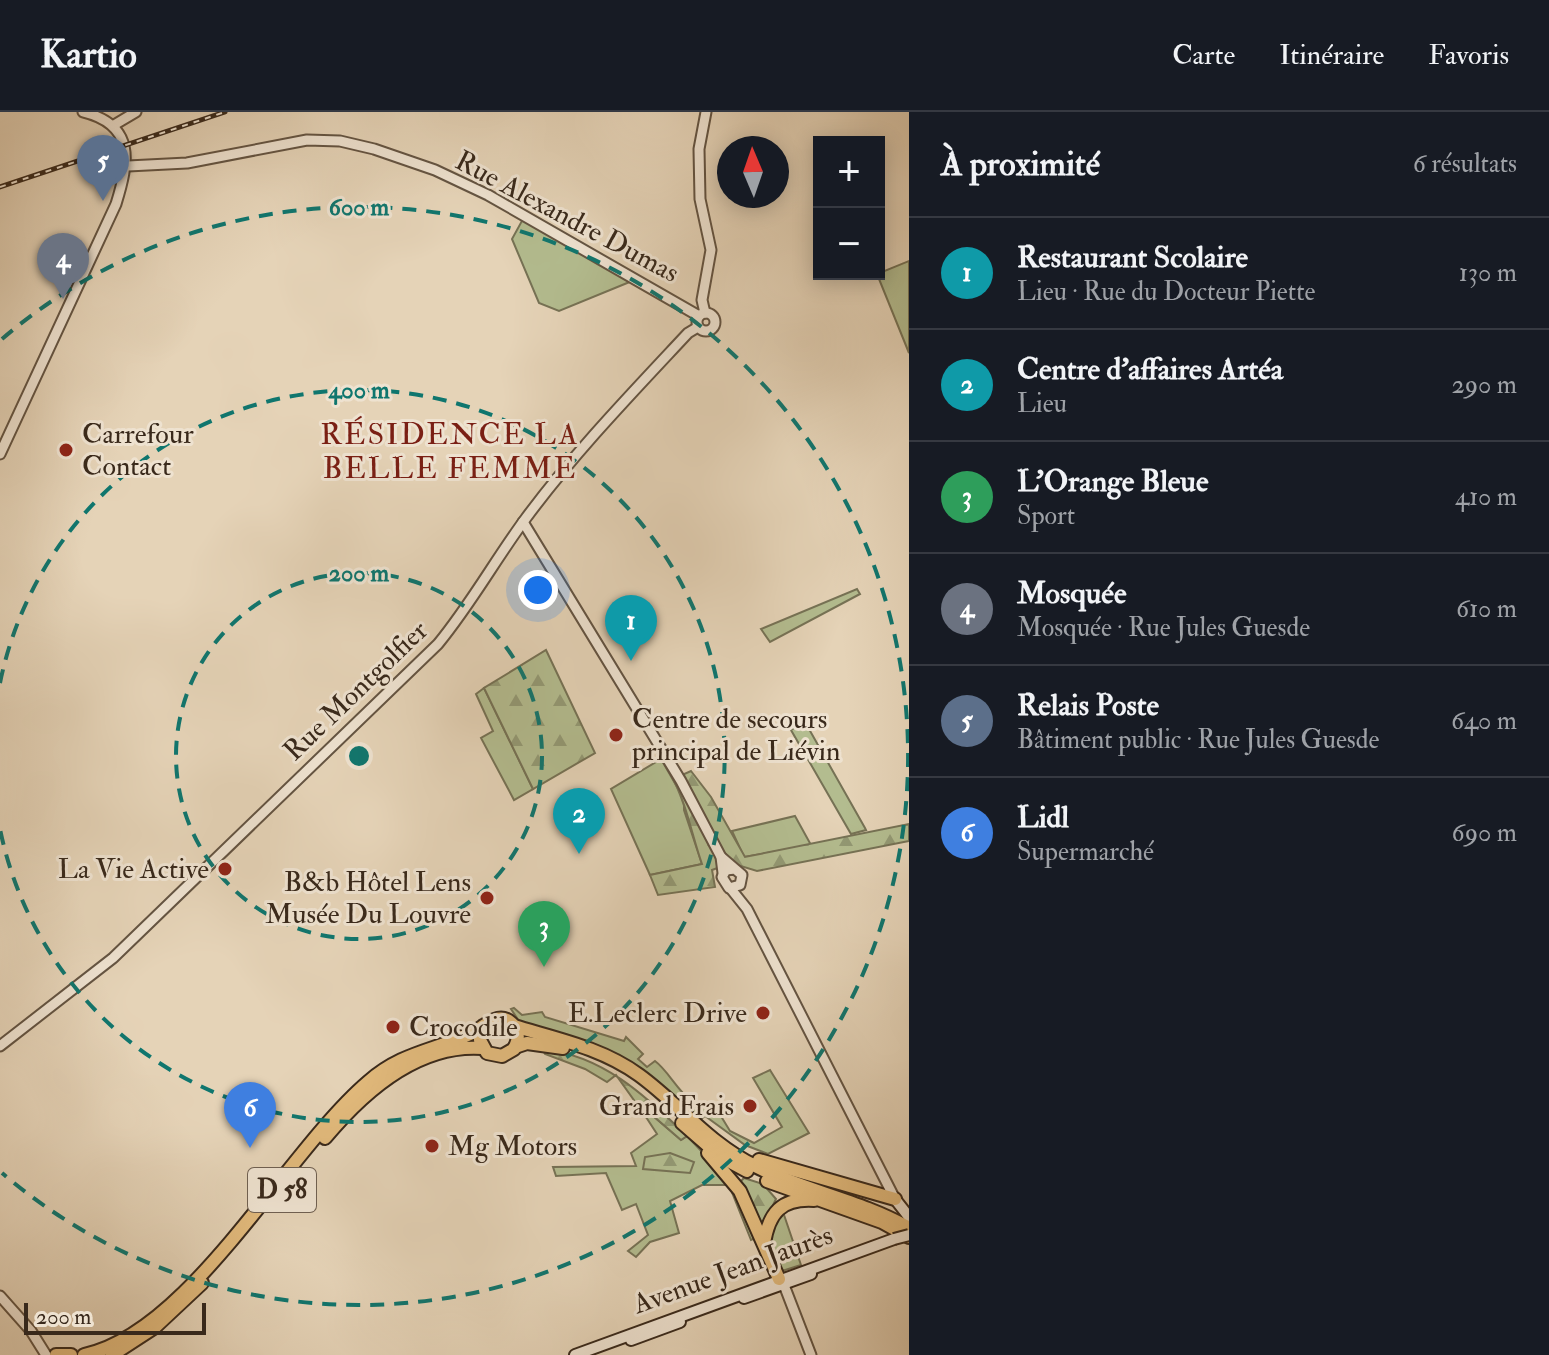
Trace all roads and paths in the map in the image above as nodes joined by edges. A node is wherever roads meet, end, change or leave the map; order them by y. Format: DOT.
graph roads {
  1 [pos="83,112"];
  2 [pos="136,112"];
  3 [pos="706,112"];
  4 [pos="114,125"];
  5 [pos="128,166"];
  6 [pos="702,300"];
  7 [pos="689,308"];
  8 [pos="701,319"];
  9 [pos="0,454"];
  10 [pos="523,522"];
  11 [pos="721,857"];
  12 [pos="735,869"];
  13 [pos="723,873"];
  14 [pos="735,887"];
  15 [pos="483,1026"];
  16 [pos="514,1026"];
  17 [pos="427,1038"];
  18 [pos="448,1040"];
  19 [pos="0,1046"];
  20 [pos="515,1047"];
  21 [pos="483,1048"];
  22 [pos="697,1132"];
  23 [pos="886,1182"];
  24 [pos="877,1193"];
  25 [pos="895,1199"];
  26 [pos="821,1200"];
  27 [pos="909,1215"];
  28 [pos="909,1228"];
  29 [pos="905,1239"];
  30 [pos="764,1243"];
  31 [pos="781,1282"];
  32 [pos="0,1296"];
  33 [pos="44,1350"];
  34 [pos="89,1354"];
  35 [pos="63,1355"];
  36 [pos="112,1355"];
  37 [pos="575,1355"];
  38 [pos="592,1355"];
  39 [pos="811,1355"];
  1 -- 4 [label="street"];
  2 -- 4 [label="street"];
  3 -- 6 [label="street"];
  4 -- 5 [label="street"];
  5 -- 7 [label="street, Rue Alexandre Dumas"];
  5 -- 9 [label="street"];
  6 -- 7 [label="street"];
  6 -- 8 [label="street"];
  7 -- 8 [label="street, Rue Alexandre Dumas"];
  8 -- 10 [label="street, Rue Montgolfier"];
  10 -- 11 [label="street"];
  10 -- 19 [label="street, Rue Montgolfier"];
  11 -- 12 [label="street"];
  11 -- 13 [label="street"];
  12 -- 13 [label="street"];
  12 -- 14 [label="street"];
  13 -- 14 [label="street"];
  14 -- 23 [label="street"];
  15 -- 16 [label="main road"];
  15 -- 18 [label="main road, D 58"];
  15 -- 21 [label="main road"];
  16 -- 20 [label="main road"];
  16 -- 22 [label="main road"];
  17 -- 18 [label="main road"];
  18 -- 34 [label="main road, D 58"];
  20 -- 21 [label="main road"];
  20 -- 22 [label="main road"];
  21 -- 36 [label="main road, D 58"];
  22 -- 24 [label="main road"];
  22 -- 26 [label="main road"];
  22 -- 28 [label="main road"];
  22 -- 30 [label="main road"];
  23 -- 24 [label="main road"];
  23 -- 25 [label="street"];
  24 -- 25 [label="main road"];
  25 -- 27 [label="main road"];
  26 -- 29 [label="main road"];
  26 -- 30 [label="main road"];
  29 -- 31 [label="main road, Avenue Jean Jaurès"];
  30 -- 31 [label="main road"];
  31 -- 37 [label="main road, Avenue Jean Jaurès"];
  31 -- 38 [label="main road, Avenue Jean Jaurès"];
  31 -- 39 [label="street"];
  32 -- 33 [label="street"];
  33 -- 35 [label="street"];
}
